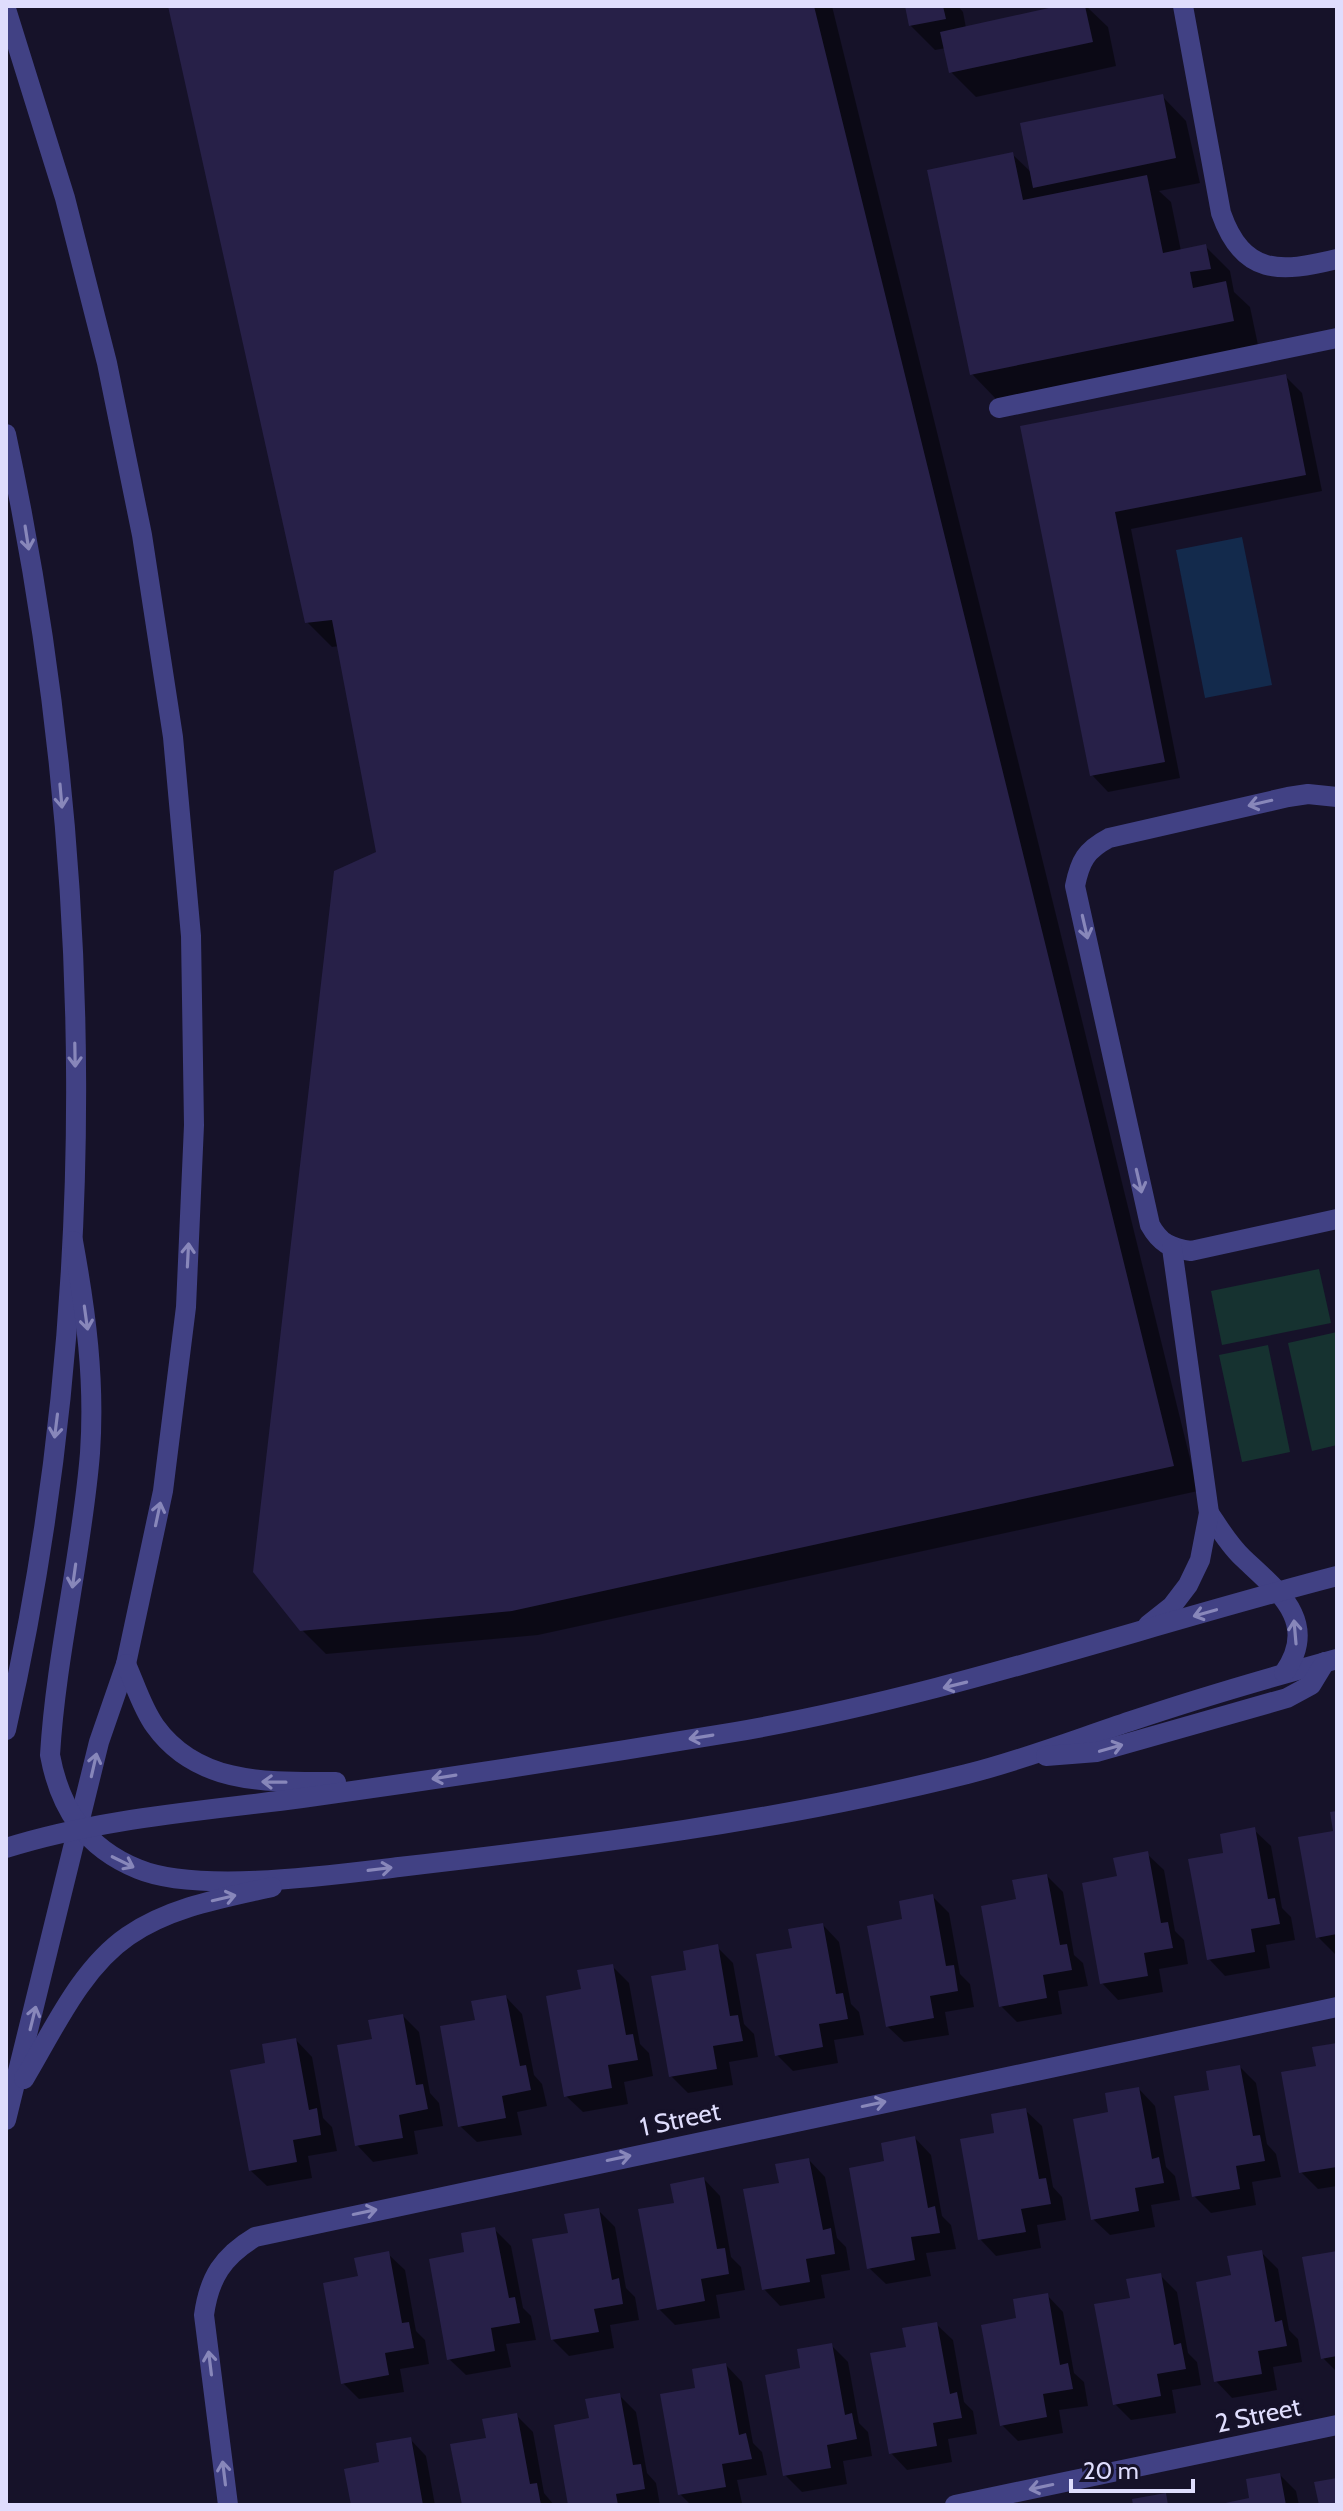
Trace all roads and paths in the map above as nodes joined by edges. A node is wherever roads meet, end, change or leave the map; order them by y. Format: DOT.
graph roads {
  1 [pos="1183,6"];
  2 [pos="6,9"];
  3 [pos="1337,259"];
  4 [pos="1337,338"];
  5 [pos="999,408"];
  6 [pos="6,434"];
  7 [pos="1337,797"];
  8 [pos="1337,1219"];
  9 [pos="73,1241"];
  10 [pos="1172,1248"];
  11 [pos="1209,1513"];
  12 [pos="1337,1576"];
  13 [pos="1280,1591"];
  14 [pos="1127,1636"];
  15 [pos="1331,1660"];
  16 [pos="126,1664"];
  17 [pos="1284,1673"];
  18 [pos="6,1730"];
  19 [pos="1034,1755"];
  20 [pos="408,1783"];
  21 [pos="80,1829"];
  22 [pos="6,1848"];
  23 [pos="320,1876"];
  24 [pos="1337,2007"];
  25 [pos="13,2096"];
  26 [pos="6,2120"];
  27 [pos="1337,2425"];
  28 [pos="228,2505"];
  29 [pos="955,2505"];
  1 -- 3 [label="street"];
  16 -- 2 [label="street, one-way"];
  4 -- 5 [label="street"];
  6 -- 9 [label="street, one-way"];
  7 -- 10 [label="street, one-way"];
  8 -- 10 [label="street"];
  9 -- 18 [label="street, one-way"];
  9 -- 21 [label="street, one-way"];
  10 -- 11 [label="street"];
  11 -- 13 [label="street"];
  11 -- 14 [label="street"];
  12 -- 13 [label="street"];
  13 -- 14 [label="street, one-way"];
  17 -- 13 [label="street, one-way"];
  14 -- 20 [label="street, one-way"];
  15 -- 17 [label="street"];
  19 -- 15 [label="street, one-way"];
  20 -- 16 [label="street, one-way"];
  21 -- 16 [label="street, one-way"];
  17 -- 19 [label="street"];
  23 -- 19 [label="street, one-way"];
  20 -- 21 [label="street"];
  21 -- 22 [label="street"];
  21 -- 23 [label="street, one-way"];
  25 -- 21 [label="street, one-way"];
  25 -- 23 [label="street, one-way"];
  28 -- 24 [label="street, 1 Street, one-way"];
  25 -- 26 [label="street"];
  27 -- 29 [label="street, 2 Street, one-way"];
}
